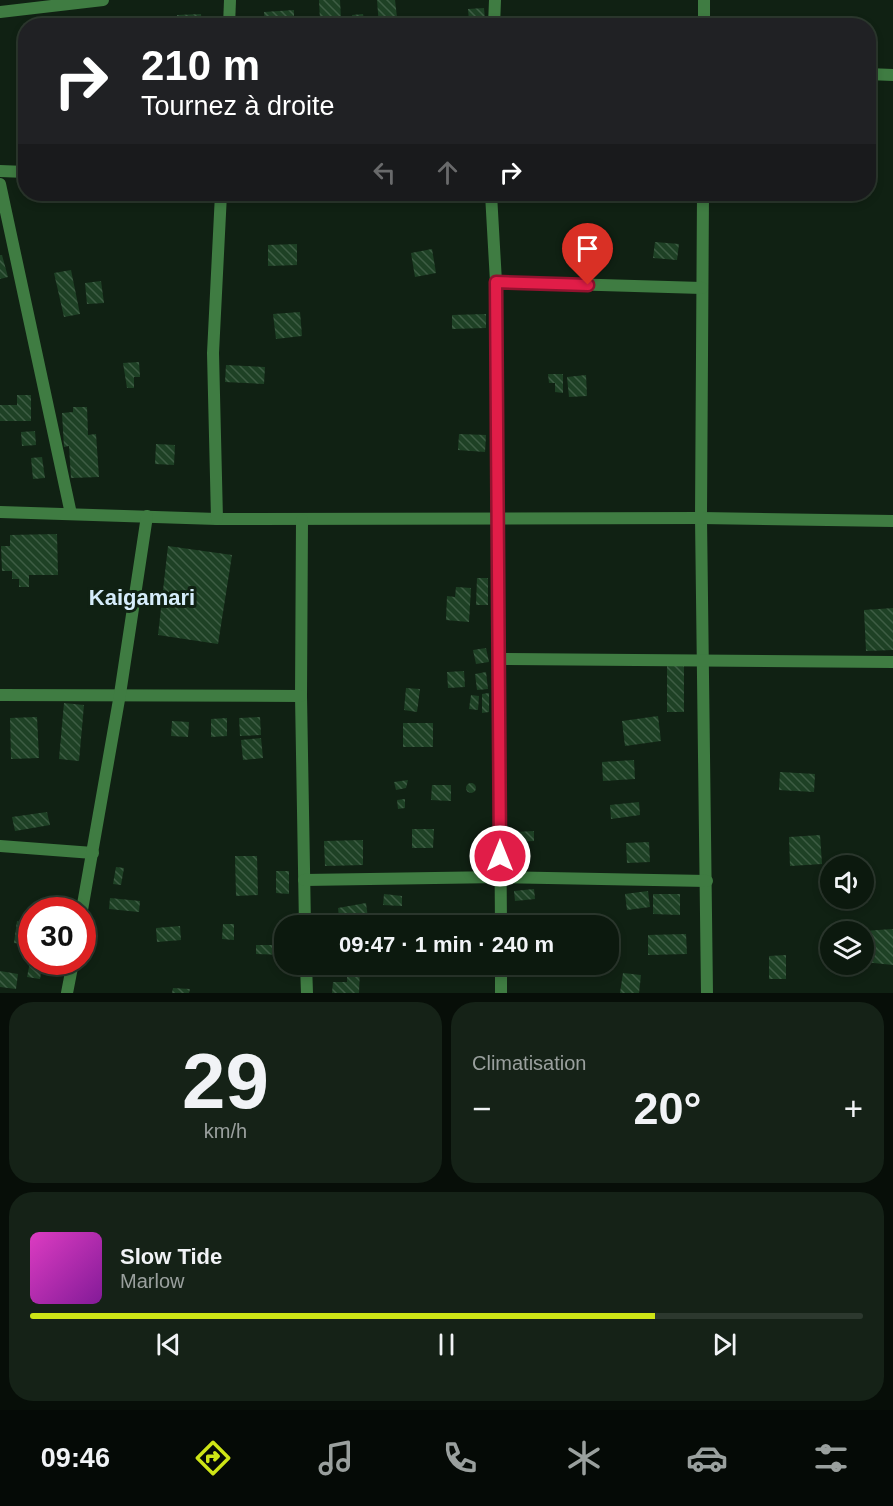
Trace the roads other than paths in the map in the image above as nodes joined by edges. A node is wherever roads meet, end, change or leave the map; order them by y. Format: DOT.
graph roads {
  1 [pos="103,0"];
  2 [pos="230,0"];
  3 [pos="495,0"];
  4 [pos="704,0"];
  5 [pos="81,1"];
  6 [pos="0,12"];
  7 [pos="229,18"];
  8 [pos="494,18"];
  9 [pos="704,18"];
  10 [pos="876,74"];
  11 [pos="893,75"];
  12 [pos="0,171"];
  13 [pos="18,172"];
  14 [pos="0,184"];
  15 [pos="221,201"];
  16 [pos="491,201"];
  17 [pos="703,201"];
  18 [pos="496,282"];
  19 [pos="702,288"];
  20 [pos="0,512"];
  21 [pos="70,514"];
  22 [pos="147,516"];
  23 [pos="701,518"];
  24 [pos="217,519"];
  25 [pos="498,519"];
  26 [pos="302,520"];
  27 [pos="893,521"];
  28 [pos="499,659"];
  29 [pos="703,659"];
  30 [pos="893,662"];
  31 [pos="120,694"];
  32 [pos="0,695"];
  33 [pos="301,696"];
  34 [pos="0,846"];
  35 [pos="93,853"];
  36 [pos="500,878"];
  37 [pos="304,880"];
  38 [pos="707,881"];
  39 [pos="85,897"];
  40 [pos="305,915"];
  41 [pos="501,915"];
  42 [pos="70,975"];
  43 [pos="306,975"];
  44 [pos="501,975"];
  45 [pos="67,993"];
  46 [pos="306,993"];
  47 [pos="501,993"];
  48 [pos="707,993"];
  1 -- 5 [label="street"];
  2 -- 7 [label="street"];
  3 -- 8 [label="street"];
  4 -- 9 [label="street"];
  5 -- 6 [label="street"];
  10 -- 11 [label="street"];
  12 -- 13 [label="street"];
  14 -- 21 [label="street"];
  15 -- 24 [label="street"];
  16 -- 18 [label="street"];
  17 -- 19 [label="street"];
  18 -- 19 [label="street"];
  18 -- 25 [label="street"];
  19 -- 23 [label="street"];
  20 -- 21 [label="street"];
  21 -- 22 [label="street"];
  22 -- 24 [label="street"];
  22 -- 31 [label="street"];
  23 -- 25 [label="street"];
  23 -- 27 [label="street"];
  23 -- 29 [label="street"];
  24 -- 26 [label="street"];
  25 -- 26 [label="street"];
  25 -- 28 [label="street"];
  26 -- 33 [label="street"];
  28 -- 29 [label="street"];
  28 -- 36 [label="street"];
  29 -- 30 [label="street"];
  29 -- 38 [label="street"];
  31 -- 32 [label="street"];
  31 -- 33 [label="street"];
  31 -- 35 [label="street"];
  33 -- 37 [label="street"];
  34 -- 35 [label="street"];
  35 -- 39 [label="street"];
  36 -- 37 [label="street"];
  36 -- 38 [label="street"];
  36 -- 41 [label="street"];
  37 -- 40 [label="street"];
  38 -- 48 [label="street"];
  42 -- 45 [label="street"];
  43 -- 46 [label="street"];
  44 -- 47 [label="street"];
}
